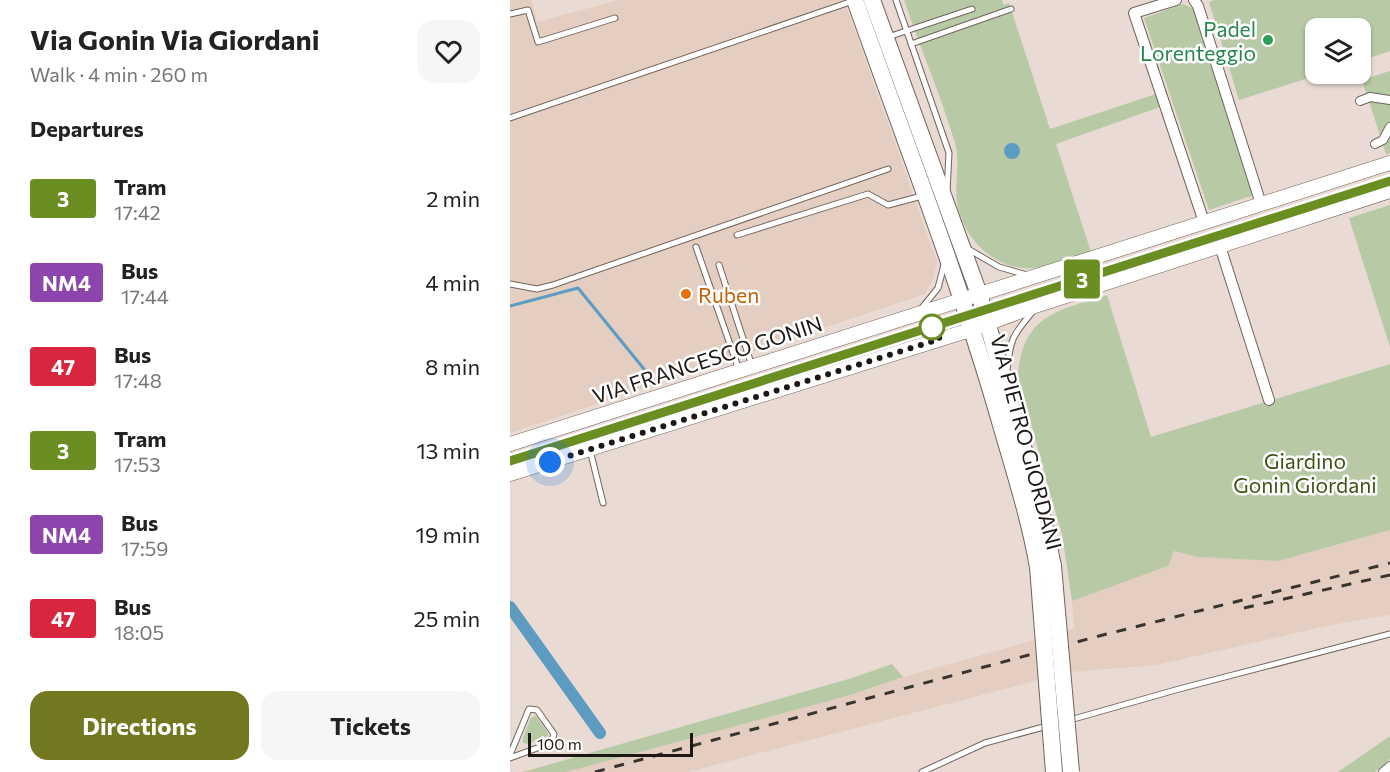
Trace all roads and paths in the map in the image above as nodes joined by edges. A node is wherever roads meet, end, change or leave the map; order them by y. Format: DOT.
graph roads {
  1 [pos="855,0"];
  2 [pos="872,0"];
  3 [pos="896,0"];
  4 [pos="1176,0"];
  5 [pos="1194,0"];
  6 [pos="972,9"];
  7 [pos="1011,9"];
  8 [pos="510,14"];
  9 [pos="615,18"];
  10 [pos="907,32"];
  11 [pos="886,38"];
  12 [pos="911,44"];
  13 [pos="1390,100"];
  14 [pos="1360,101"];
  15 [pos="510,118"];
  16 [pos="1390,127"];
  17 [pos="1375,144"];
  18 [pos="1390,163"];
  19 [pos="888,169"];
  20 [pos="1390,191"];
  21 [pos="926,194"];
  22 [pos="945,199"];
  23 [pos="1261,204"];
  24 [pos="1204,222"];
  25 [pos="738,236"];
  26 [pos="962,245"];
  27 [pos="1220,246"];
  28 [pos="696,247"];
  29 [pos="945,249"];
  30 [pos="719,265"];
  31 [pos="1035,276"];
  32 [pos="510,284"];
  33 [pos="979,294"];
  34 [pos="963,300"];
  35 [pos="1038,305"];
  36 [pos="917,314"];
  37 [pos="980,327"];
  38 [pos="746,369"];
  39 [pos="1006,384"];
  40 [pos="1269,400"];
  41 [pos="510,444"];
  42 [pos="590,449"];
  43 [pos="510,474"];
  44 [pos="603,503"];
  45 [pos="1045,567"];
  46 [pos="1390,634"];
  47 [pos="1065,721"];
  48 [pos="1054,724"];
  49 [pos="510,756"];
  50 [pos="1390,766"];
  51 [pos="922,772"];
  52 [pos="1054,772"];
  53 [pos="1071,772"];
  54 [pos="1383,772"];
  1 -- 15 [label="lane"];
  1 -- 21 [label="main road, VIA PIETRO GIORDANI"];
  2 -- 11 [label="main road, VIA PIETRO GIORDANI"];
  3 -- 10 [label="lane, VIA PIETRO GIORDANI"];
  4 -- 24 [label="street"];
  5 -- 23 [label="street"];
  6 -- 10 [label="lane"];
  7 -- 12 [label="lane"];
  8 -- 9 [label="lane"];
  10 -- 11 [label="lane"];
  10 -- 12 [label="lane, VIA PIETRO GIORDANI"];
  11 -- 22 [label="main road, VIA PIETRO GIORDANI"];
  12 -- 22 [label="lane, VIA PIETRO GIORDANI"];
  13 -- 14 [label="street"];
  16 -- 17 [label="street"];
  18 -- 23 [label="street, VIA FRANCESCO GONIN"];
  19 -- 32 [label="lane"];
  20 -- 27 [label="street"];
  21 -- 25 [label="lane"];
  21 -- 29 [label="main road, VIA PIETRO GIORDANI"];
  22 -- 26 [label="main road, VIA PIETRO GIORDANI"];
  23 -- 24 [label="street, VIA FRANCESCO GONIN"];
  24 -- 31 [label="street, VIA FRANCESCO GONIN"];
  26 -- 31 [label="lane"];
  26 -- 33 [label="main road, VIA PIETRO GIORDANI"];
  27 -- 35 [label="street"];
  27 -- 40 [label="street"];
  28 -- 38 [label="lane"];
  29 -- 34 [label="main road, VIA PIETRO GIORDANI"];
  29 -- 36 [label="lane"];
  30 -- 38 [label="lane"];
  31 -- 33 [label="street, VIA FRANCESCO GONIN"];
  33 -- 34 [label="street, VIA FRANCESCO GONIN"];
  33 -- 37 [label="main road, VIA PIETRO GIORDANI"];
  34 -- 36 [label="street, VIA FRANCESCO GONIN"];
  34 -- 37 [label="main road, VIA PIETRO GIORDANI"];
  35 -- 37 [label="street"];
  35 -- 39 [label="lane, VIA PIETRO GIORDANI"];
  36 -- 38 [label="street, VIA FRANCESCO GONIN"];
  37 -- 39 [label="main road, VIA PIETRO GIORDANI"];
  37 -- 42 [label="street"];
  37 -- 45 [label="main road, VIA PIETRO GIORDANI"];
  38 -- 41 [label="street, VIA FRANCESCO GONIN"];
  39 -- 45 [label="main road, VIA PIETRO GIORDANI"];
  42 -- 43 [label="street"];
  42 -- 44 [label="lane"];
  45 -- 52 [label="main road, VIA PIETRO GIORDANI, bridge"];
  45 -- 53 [label="main road, VIA PIETRO GIORDANI, bridge"];
  46 -- 47 [label="lane"];
  48 -- 51 [label="lane"];
  49 -- 49 [label="lane"];
  50 -- 54 [label="street"];
}
